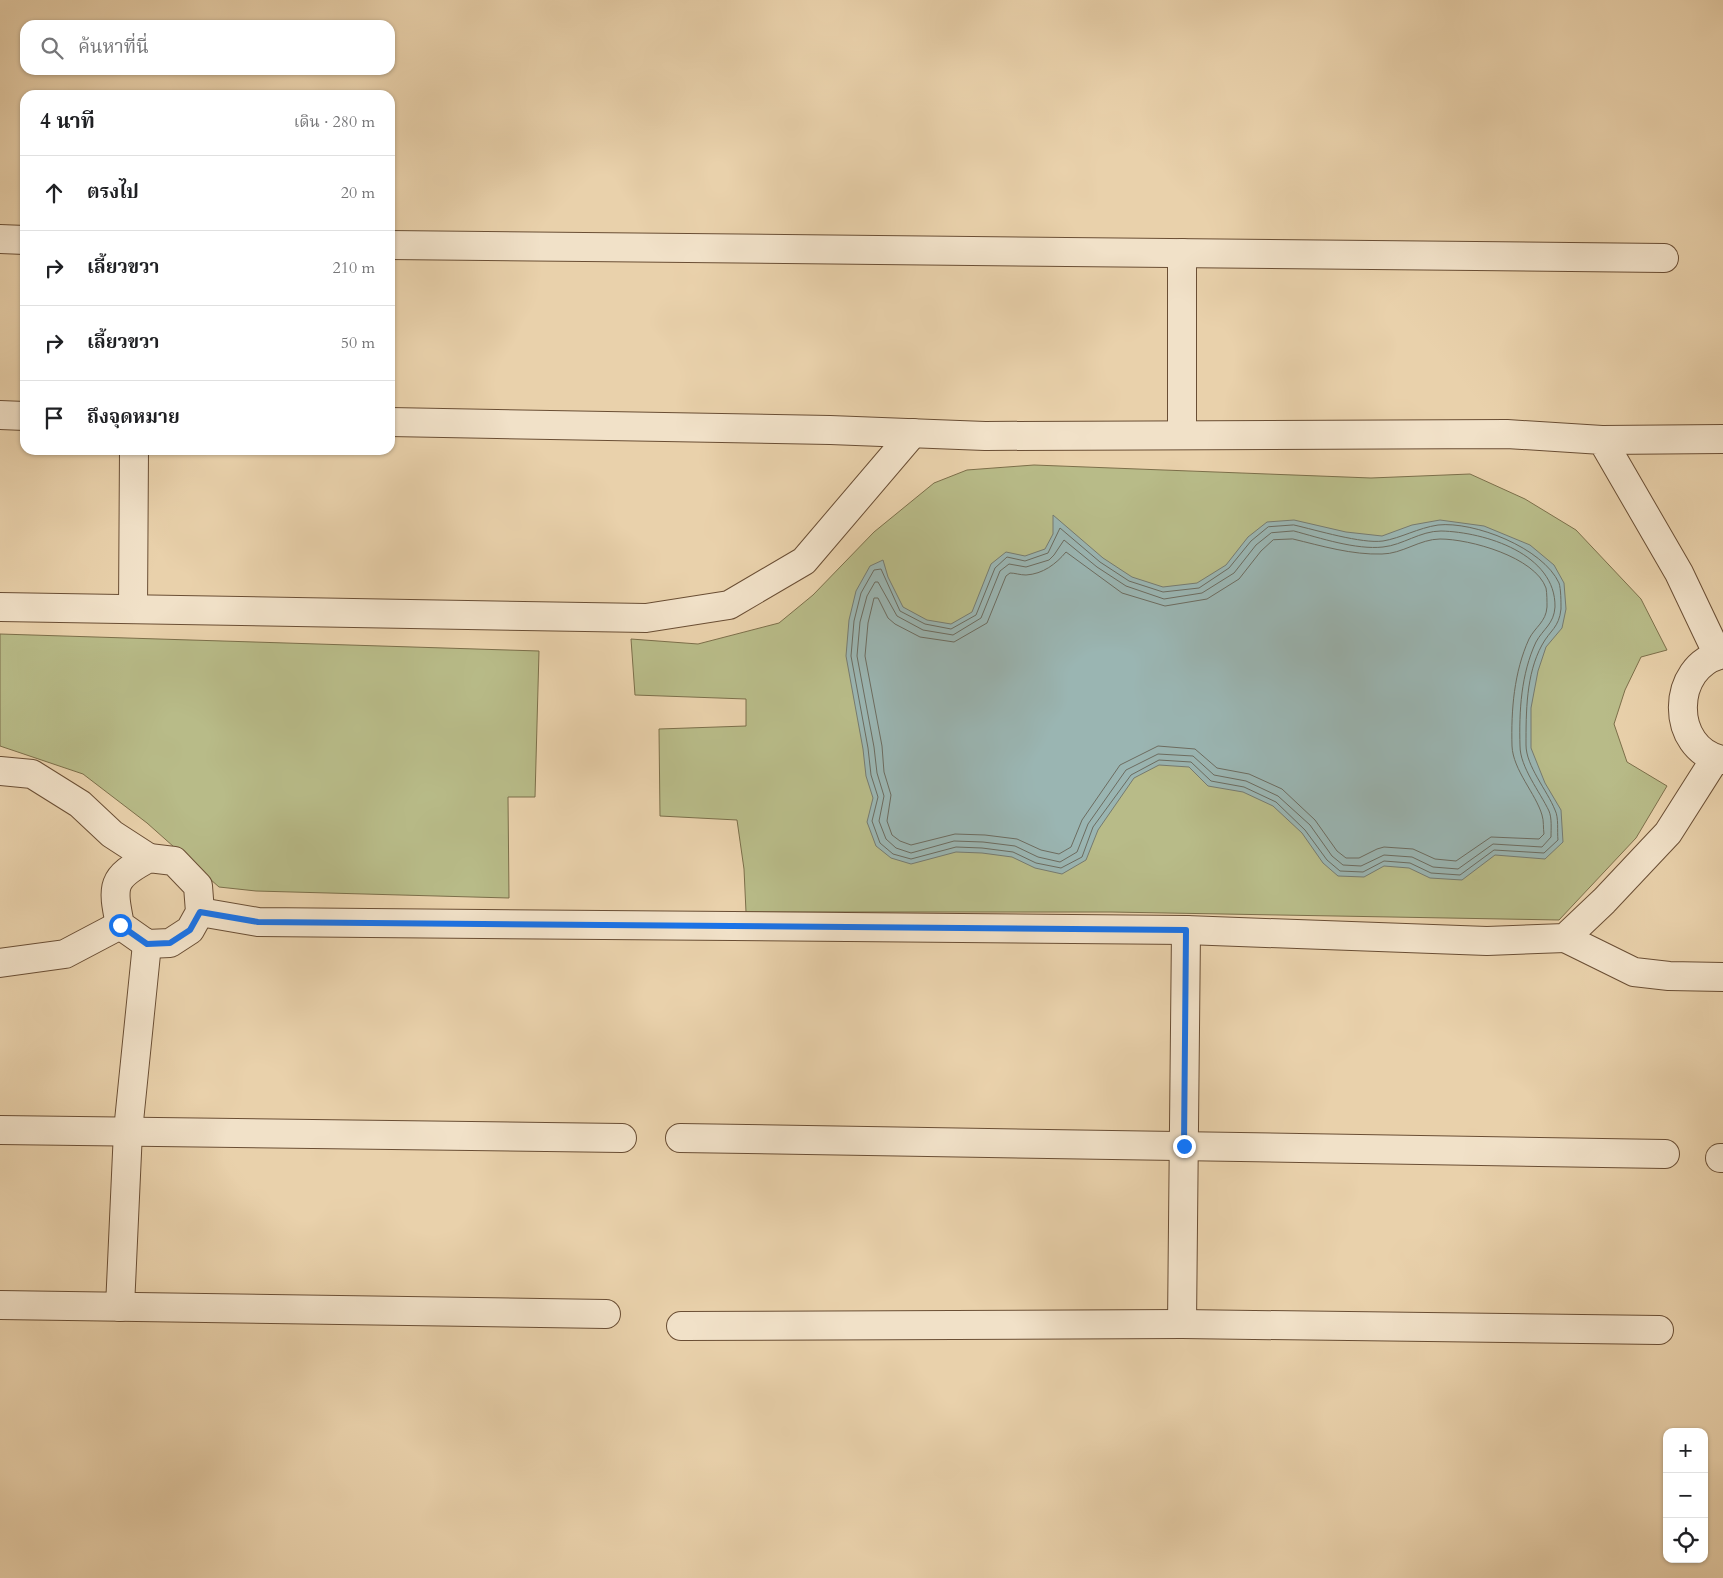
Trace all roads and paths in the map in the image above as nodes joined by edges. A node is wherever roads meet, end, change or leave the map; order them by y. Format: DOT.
graph roads {
  1 [pos="0,240"];
  2 [pos="20,240"];
  3 [pos="395,245"];
  4 [pos="1182,253"];
  5 [pos="1664,258"];
  6 [pos="0,415"];
  7 [pos="20,416"];
  8 [pos="395,422"];
  9 [pos="913,433"];
  10 [pos="1182,435"];
  11 [pos="1723,439"];
  12 [pos="1602,440"];
  13 [pos="134,455"];
  14 [pos="0,607"];
  15 [pos="133,609"];
  16 [pos="1720,654"];
  17 [pos="1719,760"];
  18 [pos="0,771"];
  19 [pos="149,858"];
  20 [pos="200,912"];
  21 [pos="120,925"];
  22 [pos="1186,930"];
  23 [pos="1566,938"];
  24 [pos="147,944"];
  25 [pos="0,963"];
  26 [pos="1723,977"];
  27 [pos="0,1130"];
  28 [pos="128,1131"];
  29 [pos="622,1138"];
  30 [pos="680,1138"];
  31 [pos="1184,1146"];
  32 [pos="1665,1154"];
  33 [pos="0,1305"];
  34 [pos="120,1307"];
  35 [pos="606,1314"];
  36 [pos="1182,1324"];
  37 [pos="681,1326"];
  38 [pos="1659,1330"];
  1 -- 2 [label="street"];
  3 -- 4 [label="street"];
  4 -- 5 [label="street"];
  4 -- 10 [label="street"];
  6 -- 7 [label="street"];
  8 -- 9 [label="street"];
  9 -- 10 [label="street"];
  9 -- 15 [label="street"];
  10 -- 12 [label="street"];
  11 -- 12 [label="street"];
  12 -- 16 [label="street"];
  13 -- 15 [label="street"];
  14 -- 15 [label="street"];
  16 -- 17 [label="street"];
  17 -- 23 [label="street"];
  18 -- 19 [label="street"];
  19 -- 20 [label="street"];
  19 -- 21 [label="street"];
  20 -- 22 [label="street"];
  20 -- 24 [label="street"];
  21 -- 24 [label="street"];
  21 -- 25 [label="street"];
  22 -- 23 [label="street"];
  22 -- 31 [label="street"];
  23 -- 26 [label="street"];
  24 -- 28 [label="street"];
  27 -- 28 [label="street"];
  28 -- 29 [label="street"];
  28 -- 34 [label="street"];
  30 -- 31 [label="street"];
  31 -- 32 [label="street"];
  31 -- 36 [label="street"];
  33 -- 34 [label="street"];
  34 -- 35 [label="street"];
  36 -- 37 [label="street"];
  36 -- 38 [label="street"];
}
